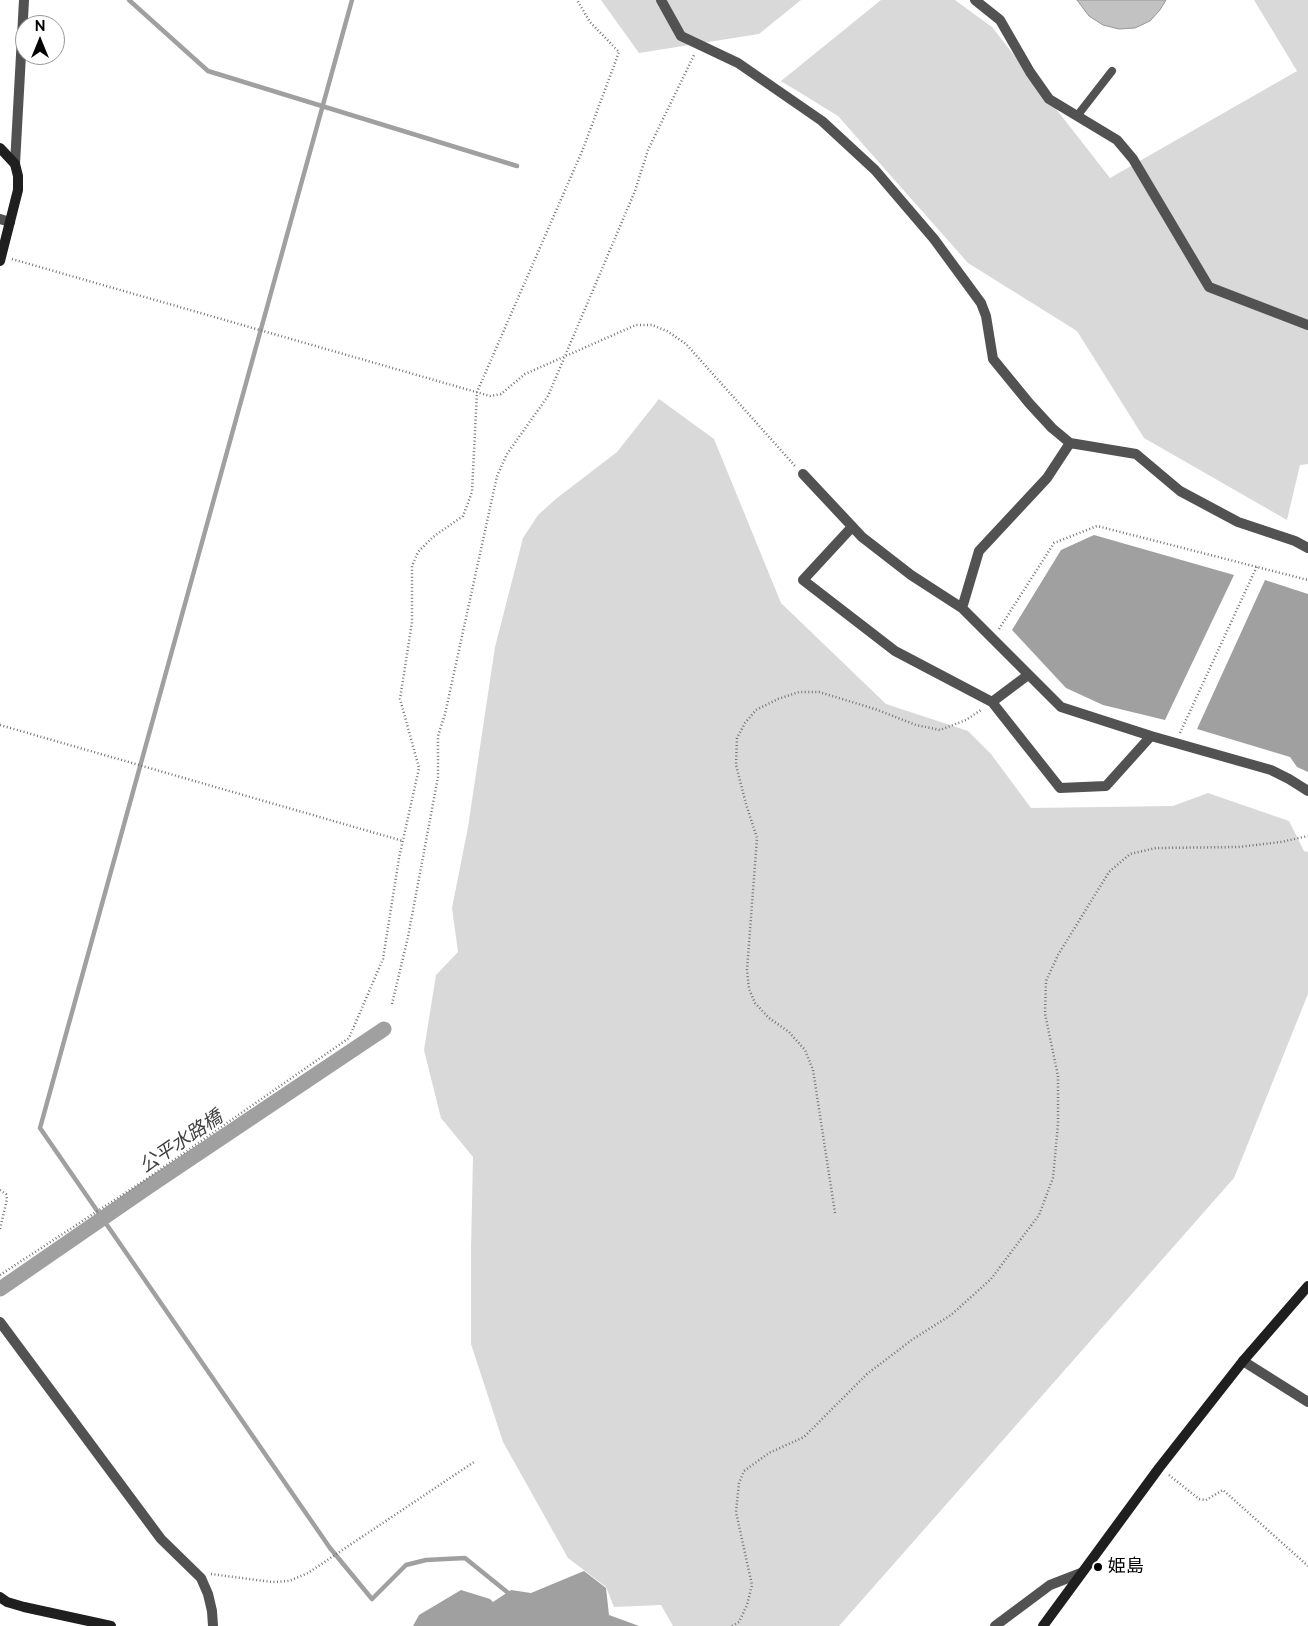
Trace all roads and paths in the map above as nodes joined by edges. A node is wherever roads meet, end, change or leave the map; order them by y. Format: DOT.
graph roads {
  1 [pos="24,0"];
  2 [pos="577,0"];
  3 [pos="661,0"];
  4 [pos="975,0"];
  5 [pos="698,45"];
  6 [pos="1112,71"];
  7 [pos="1077,116"];
  8 [pos="0,148"];
  9 [pos="15,164"];
  10 [pos="5,221"];
  11 [pos="1,258"];
  12 [pos="1308,325"];
  13 [pos="565,356"];
  14 [pos="477,392"];
  15 [pos="1070,443"];
  16 [pos="803,474"];
  17 [pos="852,527"];
  18 [pos="1308,548"];
  19 [pos="1257,566"];
  20 [pos="1308,580"];
  21 [pos="962,608"];
  22 [pos="993,639"];
  23 [pos="1028,675"];
  24 [pos="992,702"];
  25 [pos="0,725"];
  26 [pos="1151,736"];
  27 [pos="1176,743"];
  28 [pos="1308,791"];
  29 [pos="1308,836"];
  30 [pos="403,841"];
  31 [pos="392,1004"];
  32 [pos="0,1190"];
  33 [pos="835,1213"];
  34 [pos="0,1229"];
  35 [pos="0,1275"];
  36 [pos="1308,1286"];
  37 [pos="0,1322"];
  38 [pos="1243,1361"];
  39 [pos="1308,1402"];
  40 [pos="474,1462"];
  41 [pos="1159,1468"];
  42 [pos="1308,1566"];
  43 [pos="195,1572"];
  44 [pos="1080,1573"];
  45 [pos="0,1597"];
  46 [pos="111,1626"];
  47 [pos="213,1626"];
  48 [pos="732,1626"];
  49 [pos="995,1626"];
  50 [pos="1043,1626"];
  1 -- 9 [label="street"];
  2 -- 14 [label="path"];
  3 -- 5 [label="street"];
  4 -- 7 [label="street"];
  5 -- 13 [label="path"];
  5 -- 15 [label="street"];
  6 -- 7 [label="lane"];
  7 -- 12 [label="street"];
  8 -- 9 [label="street"];
  9 -- 10 [label="street"];
  10 -- 11 [label="street"];
  11 -- 14 [label="path"];
  13 -- 14 [label="path"];
  13 -- 16 [label="path"];
  13 -- 31 [label="path"];
  14 -- 30 [label="path"];
  15 -- 18 [label="street"];
  15 -- 21 [label="street"];
  16 -- 17 [label="street"];
  17 -- 21 [label="street"];
  17 -- 24 [label="street"];
  19 -- 20 [label="path"];
  19 -- 22 [label="path"];
  19 -- 27 [label="path"];
  21 -- 22 [label="street"];
  22 -- 23 [label="street"];
  23 -- 24 [label="street"];
  23 -- 26 [label="street"];
  24 -- 26 [label="street"];
  24 -- 33 [label="path"];
  25 -- 30 [label="path"];
  26 -- 27 [label="street"];
  27 -- 28 [label="street"];
  29 -- 48 [label="path"];
  30 -- 35 [label="path"];
  32 -- 34 [label="path"];
  36 -- 38 [label="street"];
  37 -- 43 [label="street"];
  38 -- 39 [label="street"];
  38 -- 41 [label="street"];
  40 -- 43 [label="path"];
  41 -- 42 [label="path"];
  41 -- 44 [label="street"];
  43 -- 47 [label="street"];
  44 -- 49 [label="street"];
  44 -- 50 [label="street"];
  45 -- 46 [label="street"];
}
